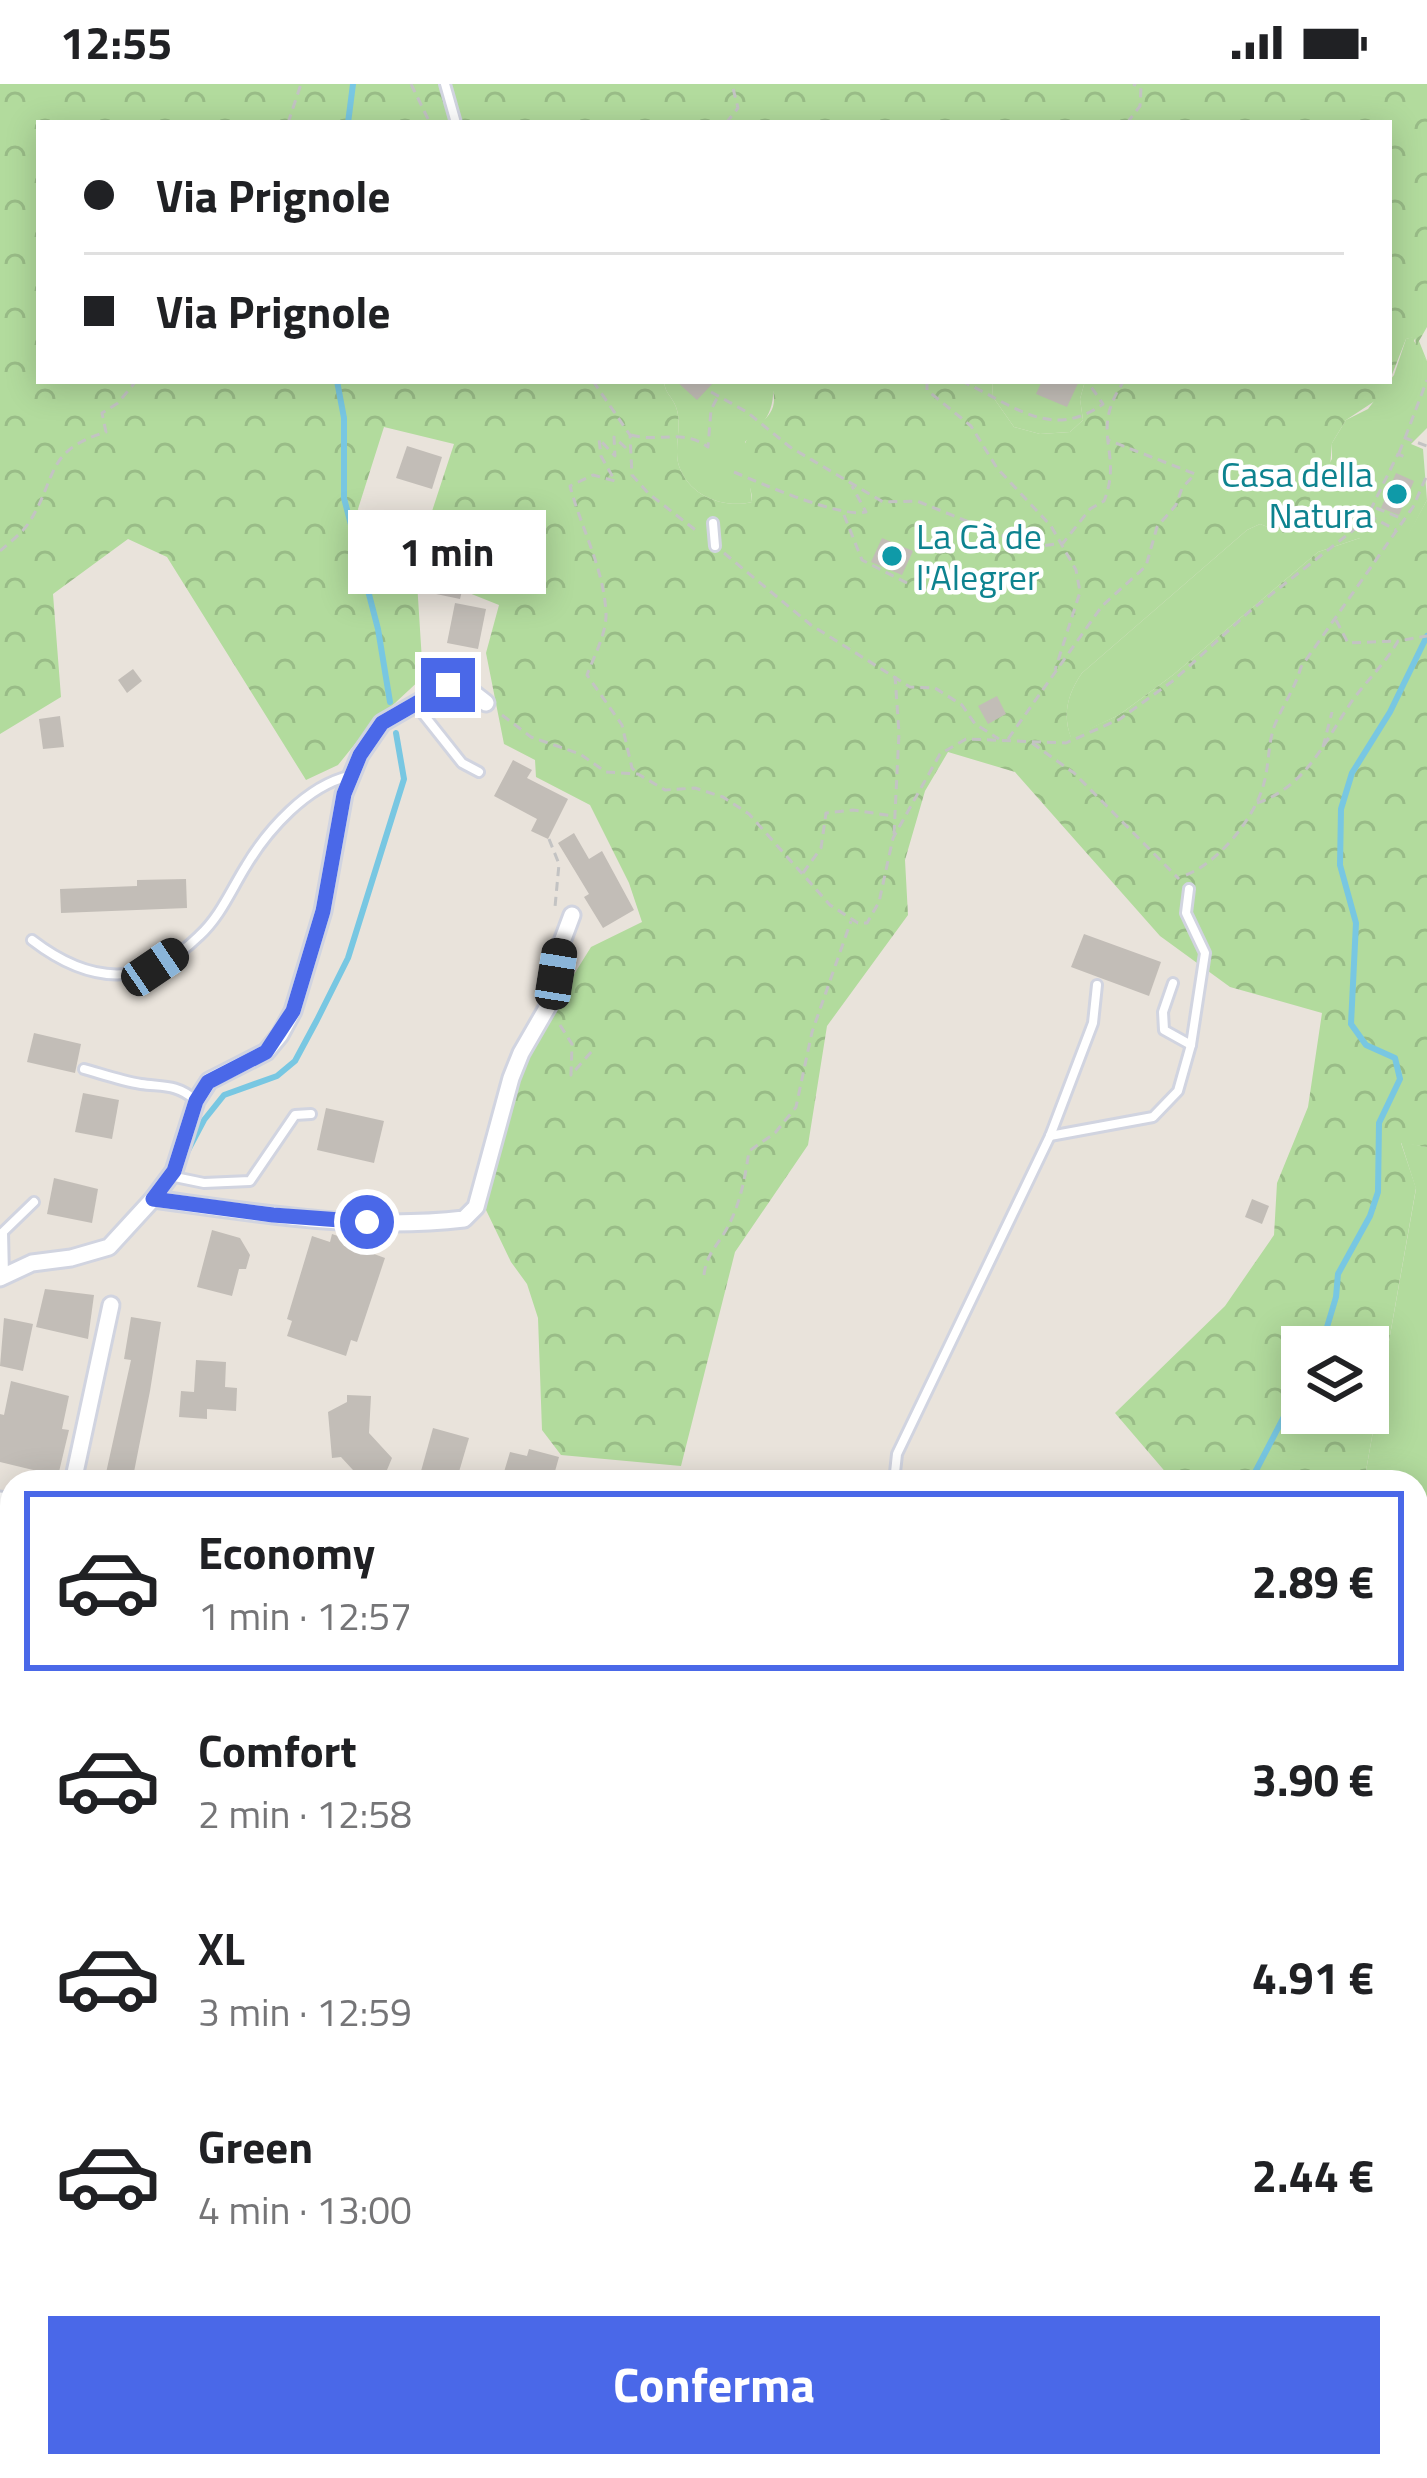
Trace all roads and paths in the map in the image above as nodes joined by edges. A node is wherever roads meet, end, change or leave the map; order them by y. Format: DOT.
graph roads {
  1 [pos="301,84"];
  2 [pos="411,84"];
  3 [pos="445,84"];
  4 [pos="732,84"];
  5 [pos="1133,84"];
  6 [pos="289,120"];
  7 [pos="429,120"];
  8 [pos="455,120"];
  9 [pos="728,120"];
  10 [pos="1129,120"];
  11 [pos="1427,380"];
  12 [pos="134,384"];
  13 [pos="595,384"];
  14 [pos="922,384"];
  15 [pos="927,384"];
  16 [pos="967,384"];
  17 [pos="1089,384"];
  18 [pos="1122,384"];
  19 [pos="927,390"];
  20 [pos="712,392"];
  21 [pos="719,393"];
  22 [pos="630,435"];
  23 [pos="1405,438"];
  24 [pos="1107,440"];
  25 [pos="1427,446"];
  26 [pos="628,449"];
  27 [pos="1398,454"];
  28 [pos="1406,457"];
  29 [pos="734,472"];
  30 [pos="1427,475"];
  31 [pos="852,484"];
  32 [pos="883,502"];
  33 [pos="1374,508"];
  34 [pos="866,512"];
  35 [pos="843,513"];
  36 [pos="1368,515"];
  37 [pos="1405,520"];
  38 [pos="712,524"];
  39 [pos="1397,531"];
  40 [pos="1063,543"];
  41 [pos="715,545"];
  42 [pos="0,551"];
  43 [pos="907,584"];
  44 [pos="1334,619"];
  45 [pos="1427,636"];
  46 [pos="1398,641"];
  47 [pos="894,674"];
  48 [pos="1053,677"];
  49 [pos="486,703"];
  50 [pos="415,704"];
  51 [pos="1332,712"];
  52 [pos="1006,742"];
  53 [pos="1031,742"];
  54 [pos="1324,749"];
  55 [pos="479,772"];
  56 [pos="638,774"];
  57 [pos="350,776"];
  58 [pos="1255,803"];
  59 [pos="894,816"];
  60 [pos="893,838"];
  61 [pos="549,839"];
  62 [pos="802,876"];
  63 [pos="1190,889"];
  64 [pos="563,913"];
  65 [pos="851,920"];
  66 [pos="32,940"];
  67 [pos="1173,983"];
  68 [pos="1097,985"];
  69 [pos="551,1001"];
  70 [pos="1191,1045"];
  71 [pos="593,1050"];
  72 [pos="84,1069"];
  73 [pos="196,1101"];
  74 [pos="311,1114"];
  75 [pos="1050,1136"];
  76 [pos="170,1176"];
  77 [pos="153,1199"];
  78 [pos="34,1202"];
  79 [pos="704,1275"];
  80 [pos="2,1277"];
  81 [pos="111,1306"];
  82 [pos="76,1470"];
  83 [pos="895,1470"];
  1 -- 6 [label="path"];
  2 -- 7 [label="path"];
  3 -- 8 [label="lane"];
  4 -- 9 [label="path"];
  5 -- 10 [label="path"];
  11 -- 23 [label="path"];
  12 -- 42 [label="path"];
  13 -- 22 [label="path"];
  14 -- 19 [label="path"];
  15 -- 19 [label="path"];
  16 -- 17 [label="path"];
  18 -- 24 [label="path"];
  19 -- 40 [label="path"];
  20 -- 21 [label="path"];
  21 -- 22 [label="path"];
  21 -- 31 [label="path"];
  22 -- 26 [label="path"];
  23 -- 25 [label="path"];
  23 -- 27 [label="path"];
  24 -- 40 [label="path"];
  24 -- 48 [label="path"];
  26 -- 41 [label="path"];
  26 -- 56 [label="path"];
  27 -- 28 [label="path"];
  27 -- 33 [label="path"];
  29 -- 35 [label="path"];
  30 -- 37 [label="path"];
  31 -- 32 [label="path"];
  31 -- 34 [label="path"];
  32 -- 34 [label="path"];
  32 -- 40 [label="path"];
  33 -- 36 [label="path"];
  33 -- 37 [label="path"];
  34 -- 35 [label="path"];
  35 -- 43 [label="path"];
  36 -- 39 [label="path"];
  36 -- 53 [label="path"];
  37 -- 39 [label="path"];
  38 -- 41 [label="lane"];
  39 -- 44 [label="path"];
  40 -- 48 [label="path"];
  41 -- 47 [label="path"];
  44 -- 46 [label="path"];
  44 -- 58 [label="path"];
  45 -- 46 [label="path"];
  46 -- 54 [label="path"];
  47 -- 52 [label="path"];
  47 -- 59 [label="path"];
  48 -- 52 [label="path"];
  49 -- 50 [label="street"];
  49 -- 56 [label="path"];
  50 -- 55 [label="lane"];
  50 -- 57 [label="street"];
  51 -- 54 [label="path"];
  52 -- 53 [label="path"];
  52 -- 60 [label="path"];
  53 -- 58 [label="path"];
  54 -- 58 [label="path"];
  56 -- 62 [label="path"];
  57 -- 66 [label="lane"];
  57 -- 73 [label="street"];
  59 -- 60 [label="path"];
  59 -- 62 [label="path"];
  60 -- 65 [label="path"];
  61 -- 64 [label="path"];
  62 -- 65 [label="path"];
  63 -- 70 [label="lane"];
  64 -- 69 [label="street"];
  65 -- 79 [label="path"];
  67 -- 70 [label="lane"];
  68 -- 75 [label="lane"];
  69 -- 71 [label="path"];
  69 -- 77 [label="street"];
  70 -- 75 [label="lane"];
  72 -- 73 [label="lane"];
  73 -- 76 [label="street"];
  74 -- 76 [label="lane"];
  75 -- 83 [label="lane"];
  76 -- 77 [label="street"];
  77 -- 80 [label="street"];
  78 -- 80 [label="lane"];
  81 -- 82 [label="street"];
}
